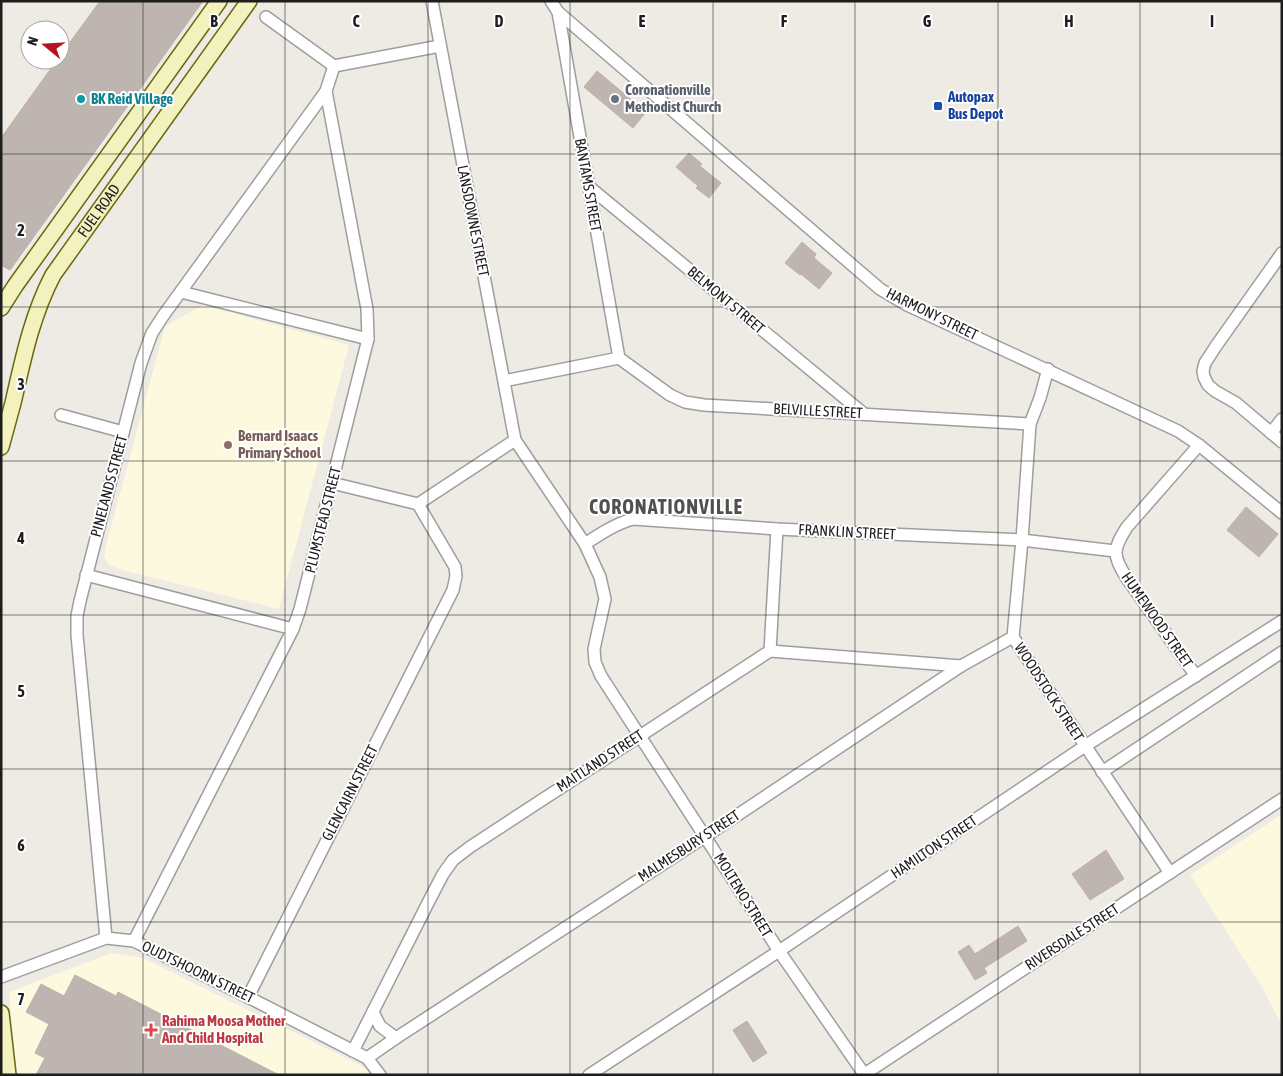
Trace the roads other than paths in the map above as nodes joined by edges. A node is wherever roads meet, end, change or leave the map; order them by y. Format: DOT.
graph roads {
  1 [pos="219,1"];
  2 [pos="249,1"];
  3 [pos="432,1"];
  4 [pos="551,1"];
  5 [pos="558,12"];
  6 [pos="266,17"];
  7 [pos="440,46"];
  8 [pos="334,66"];
  9 [pos="326,91"];
  10 [pos="588,186"];
  11 [pos="1282,253"];
  12 [pos="181,292"];
  13 [pos="1,308"];
  14 [pos="368,339"];
  15 [pos="619,358"];
  16 [pos="1048,370"];
  17 [pos="504,381"];
  18 [pos="864,414"];
  19 [pos="61,415"];
  20 [pos="1282,419"];
  21 [pos="1030,424"];
  22 [pos="123,432"];
  23 [pos="1271,433"];
  24 [pos="515,440"];
  25 [pos="1282,442"];
  26 [pos="1199,445"];
  27 [pos="1,447"];
  28 [pos="332,483"];
  29 [pos="418,504"];
  30 [pos="1282,513"];
  31 [pos="777,529"];
  32 [pos="1022,540"];
  33 [pos="585,544"];
  34 [pos="1115,551"];
  35 [pos="86,575"];
  36 [pos="1282,621"];
  37 [pos="293,629"];
  38 [pos="1013,637"];
  39 [pos="770,651"];
  40 [pos="1282,652"];
  41 [pos="961,666"];
  42 [pos="1196,676"];
  43 [pos="640,736"];
  44 [pos="1085,746"];
  45 [pos="1102,772"];
  46 [pos="1282,799"];
  47 [pos="706,836"];
  48 [pos="1170,873"];
  49 [pos="106,938"];
  50 [pos="134,941"];
  51 [pos="779,951"];
  52 [pos="1,977"];
  53 [pos="248,997"];
  54 [pos="373,1012"];
  55 [pos="1,1013"];
  56 [pos="396,1038"];
  57 [pos="353,1052"];
  58 [pos="367,1058"];
  59 [pos="863,1074"];
  60 [pos="8,1075"];
  61 [pos="380,1075"];
  62 [pos="589,1075"];
  1 -- 13 [label="main road, FUEL ROAD"];
  2 -- 27 [label="main road, FUEL ROAD"];
  3 -- 7 [label="street, LANSDOWNE STREET"];
  4 -- 5 [label="street, HARMONY STREET"];
  5 -- 10 [label="street, BANTAMS STREET"];
  5 -- 16 [label="street, HARMONY STREET"];
  6 -- 8 [label="street"];
  7 -- 8 [label="street"];
  7 -- 17 [label="street, LANSDOWNE STREET"];
  8 -- 9 [label="street, PLUMSTEAD STREET"];
  9 -- 12 [label="street, PINELANDS STREET"];
  9 -- 14 [label="street, PLUMSTEAD STREET"];
  10 -- 15 [label="street, BANTAMS STREET"];
  10 -- 18 [label="street, BELMONT STREET"];
  11 -- 23 [label="street"];
  12 -- 14 [label="street"];
  12 -- 22 [label="street, PINELANDS STREET"];
  14 -- 28 [label="street, PLUMSTEAD STREET"];
  15 -- 17 [label="street"];
  15 -- 18 [label="street, BELVILLE STREET"];
  16 -- 21 [label="street, WOODSTOCK STREET"];
  16 -- 26 [label="street, HARMONY STREET"];
  17 -- 24 [label="street, LANSDOWNE STREET"];
  18 -- 21 [label="street, BELVILLE STREET"];
  19 -- 22 [label="street"];
  20 -- 23 [label="street"];
  21 -- 32 [label="street, WOODSTOCK STREET"];
  22 -- 35 [label="street, PINELANDS STREET"];
  23 -- 25 [label="street"];
  24 -- 29 [label="street"];
  24 -- 33 [label="street, MOLTENO STREET"];
  26 -- 30 [label="street, HARMONY STREET"];
  26 -- 34 [label="street"];
  28 -- 29 [label="street"];
  28 -- 37 [label="street, PLUMSTEAD STREET"];
  29 -- 53 [label="street, GLENCAIRN STREET"];
  31 -- 32 [label="street, FRANKLIN STREET"];
  31 -- 33 [label="street, FRANKLIN STREET"];
  31 -- 39 [label="street"];
  32 -- 34 [label="street, FRANKLIN STREET"];
  32 -- 38 [label="street, WOODSTOCK STREET"];
  33 -- 43 [label="street, MOLTENO STREET"];
  34 -- 42 [label="street, HUMEWOOD STREET"];
  35 -- 37 [label="street"];
  35 -- 49 [label="street, PINELANDS STREET"];
  36 -- 42 [label="street, HAMILTON STREET"];
  37 -- 50 [label="street, PLUMSTEAD STREET"];
  38 -- 41 [label="street, MALMESBURY STREET"];
  38 -- 44 [label="street, WOODSTOCK STREET"];
  39 -- 41 [label="street"];
  39 -- 43 [label="street, MAITLAND STREET"];
  40 -- 45 [label="street"];
  41 -- 47 [label="street, MALMESBURY STREET"];
  42 -- 44 [label="street, HAMILTON STREET"];
  43 -- 47 [label="street, MOLTENO STREET"];
  43 -- 54 [label="street, MAITLAND STREET"];
  44 -- 45 [label="street, WOODSTOCK STREET"];
  44 -- 51 [label="street, HAMILTON STREET"];
  45 -- 48 [label="street, WOODSTOCK STREET"];
  46 -- 48 [label="street, RIVERSDALE STREET"];
  47 -- 51 [label="street, MOLTENO STREET"];
  47 -- 56 [label="street, MALMESBURY STREET"];
  48 -- 59 [label="street, RIVERSDALE STREET"];
  49 -- 50 [label="street, OUDTSHOORN STREET"];
  49 -- 52 [label="street, OUDTSHOORN STREET"];
  50 -- 53 [label="street, OUDTSHOORN STREET"];
  51 -- 59 [label="street, MOLTENO STREET"];
  51 -- 62 [label="street, HAMILTON STREET"];
  53 -- 57 [label="street, OUDTSHOORN STREET"];
  54 -- 56 [label="street"];
  54 -- 57 [label="street, MAITLAND STREET"];
  55 -- 60 [label="main road"];
  56 -- 58 [label="street, MALMESBURY STREET"];
  57 -- 58 [label="street, OUDTSHOORN STREET"];
  58 -- 61 [label="street, OUDTSHOORN STREET"];
}
